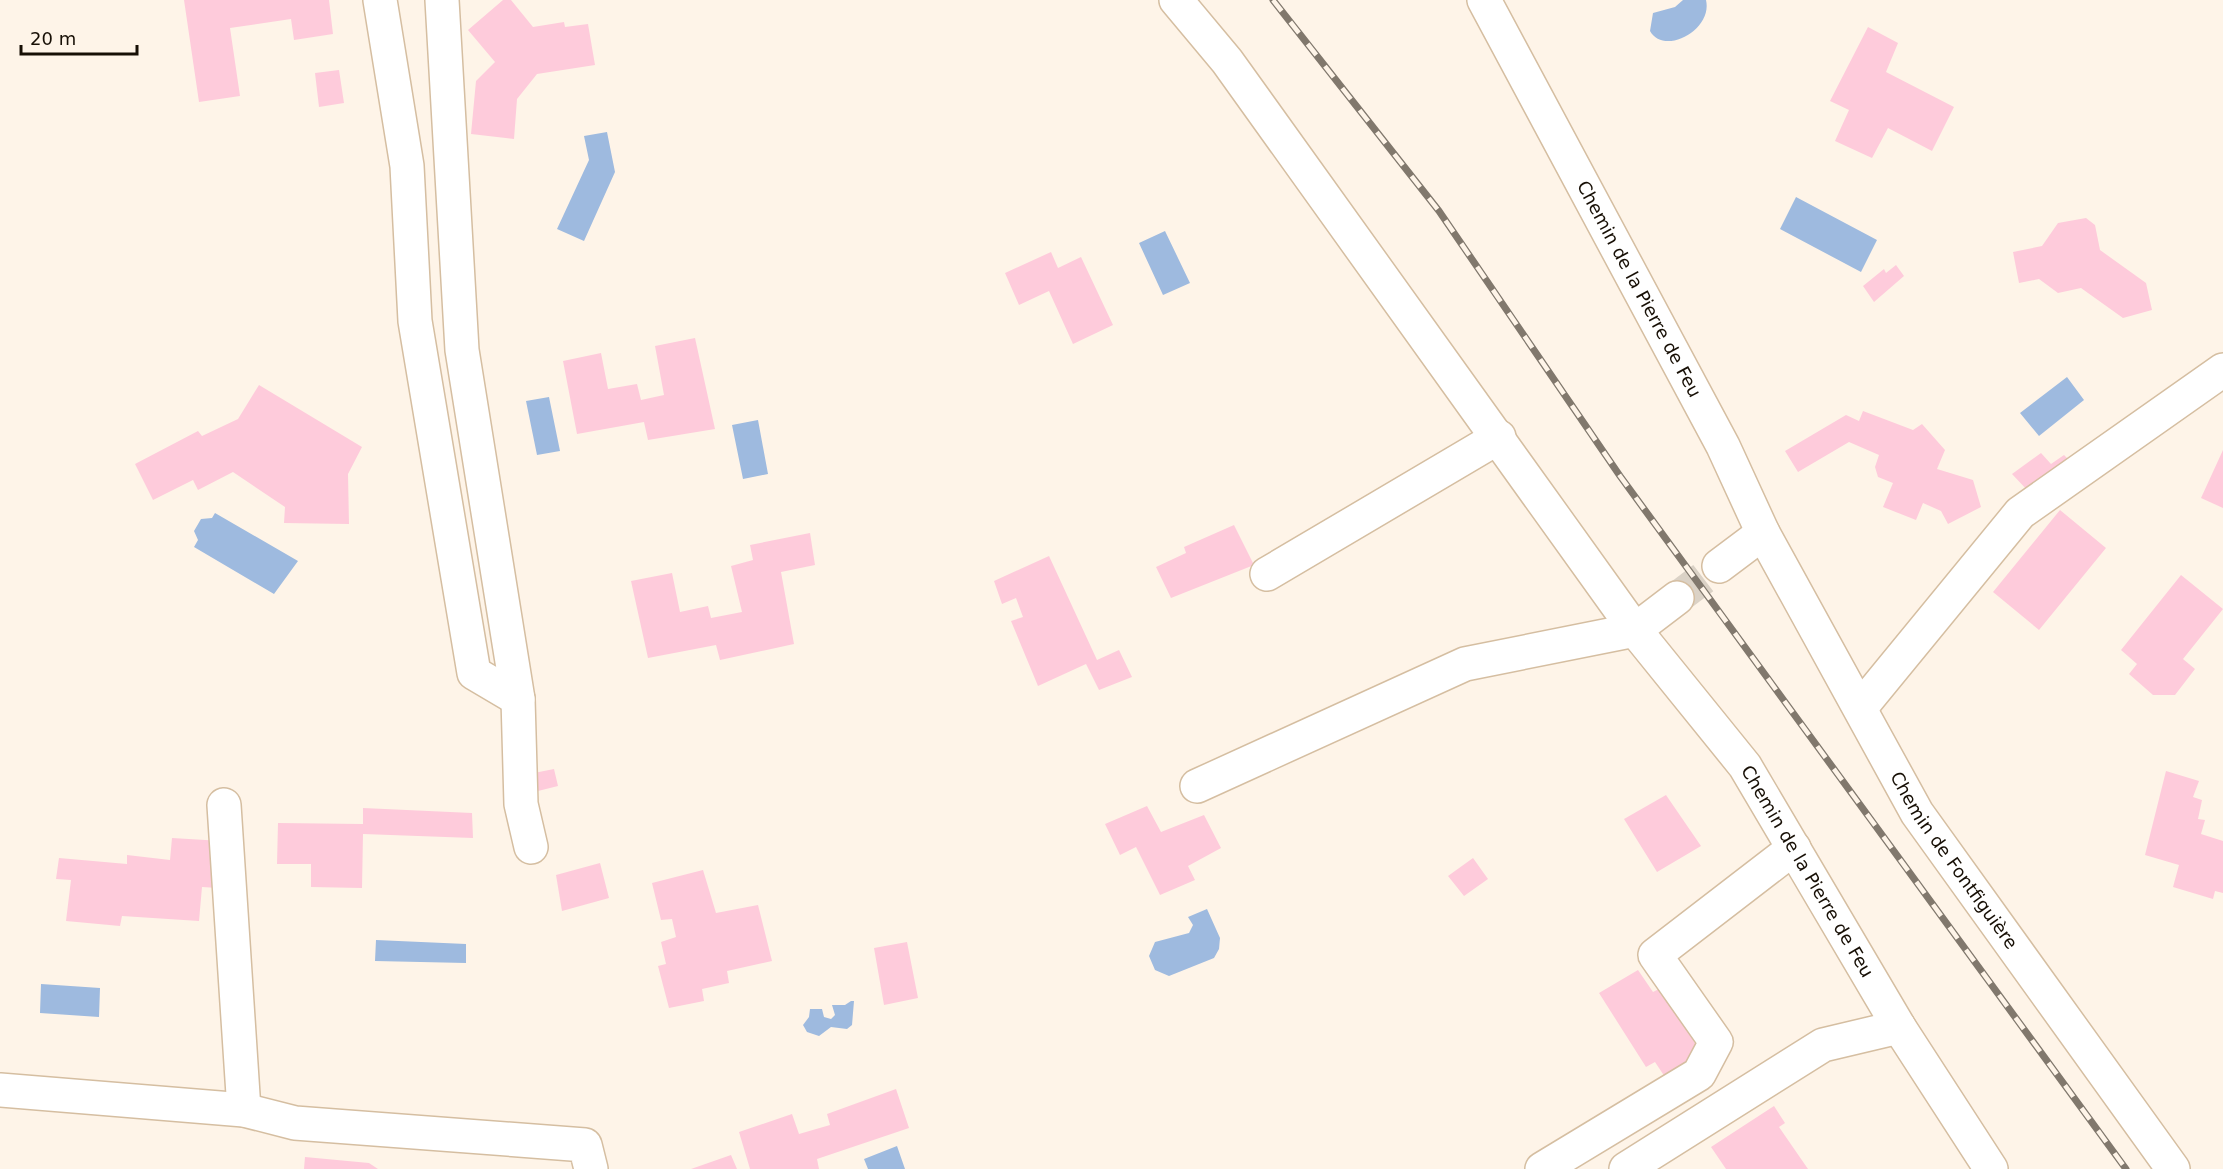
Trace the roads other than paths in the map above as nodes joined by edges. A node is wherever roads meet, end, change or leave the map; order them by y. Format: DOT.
graph roads {
  1 [pos="380,0"];
  2 [pos="442,0"];
  3 [pos="1176,0"];
  4 [pos="1484,0"];
  5 [pos="2223,370"];
  6 [pos="1499,437"];
  7 [pos="1763,533"];
  8 [pos="1719,566"];
  9 [pos="1267,574"];
  10 [pos="1677,598"];
  11 [pos="1635,630"];
  12 [pos="518,699"];
  13 [pos="1861,707"];
  14 [pos="1197,786"];
  15 [pos="224,805"];
  16 [pos="531,847"];
  17 [pos="1794,848"];
  18 [pos="1899,1027"];
  19 [pos="0,1090"];
  20 [pos="244,1110"];
  21 [pos="591,1169"];
  22 [pos="1542,1169"];
  23 [pos="1626,1169"];
  24 [pos="1991,1169"];
  25 [pos="2173,1169"];
  1 -- 12 [label="street"];
  2 -- 12 [label="street"];
  3 -- 6 [label="street, Chemin de la Pierre de Feu"];
  4 -- 7 [label="street, Chemin de la Pierre de Feu"];
  5 -- 13 [label="street"];
  6 -- 9 [label="street"];
  6 -- 11 [label="street, Chemin de la Pierre de Feu"];
  7 -- 8 [label="street"];
  7 -- 13 [label="street, Chemin de Fontfiguière"];
  10 -- 11 [label="street"];
  11 -- 14 [label="street"];
  11 -- 17 [label="street, Chemin de la Pierre de Feu"];
  12 -- 16 [label="street"];
  13 -- 25 [label="street, Chemin de Fontfiguière"];
  15 -- 20 [label="street"];
  17 -- 18 [label="street, Chemin de la Pierre de Feu"];
  17 -- 22 [label="street"];
  18 -- 23 [label="street"];
  18 -- 24 [label="street, Chemin de la Pierre de Feu"];
  19 -- 20 [label="street"];
  20 -- 21 [label="street"];
}
